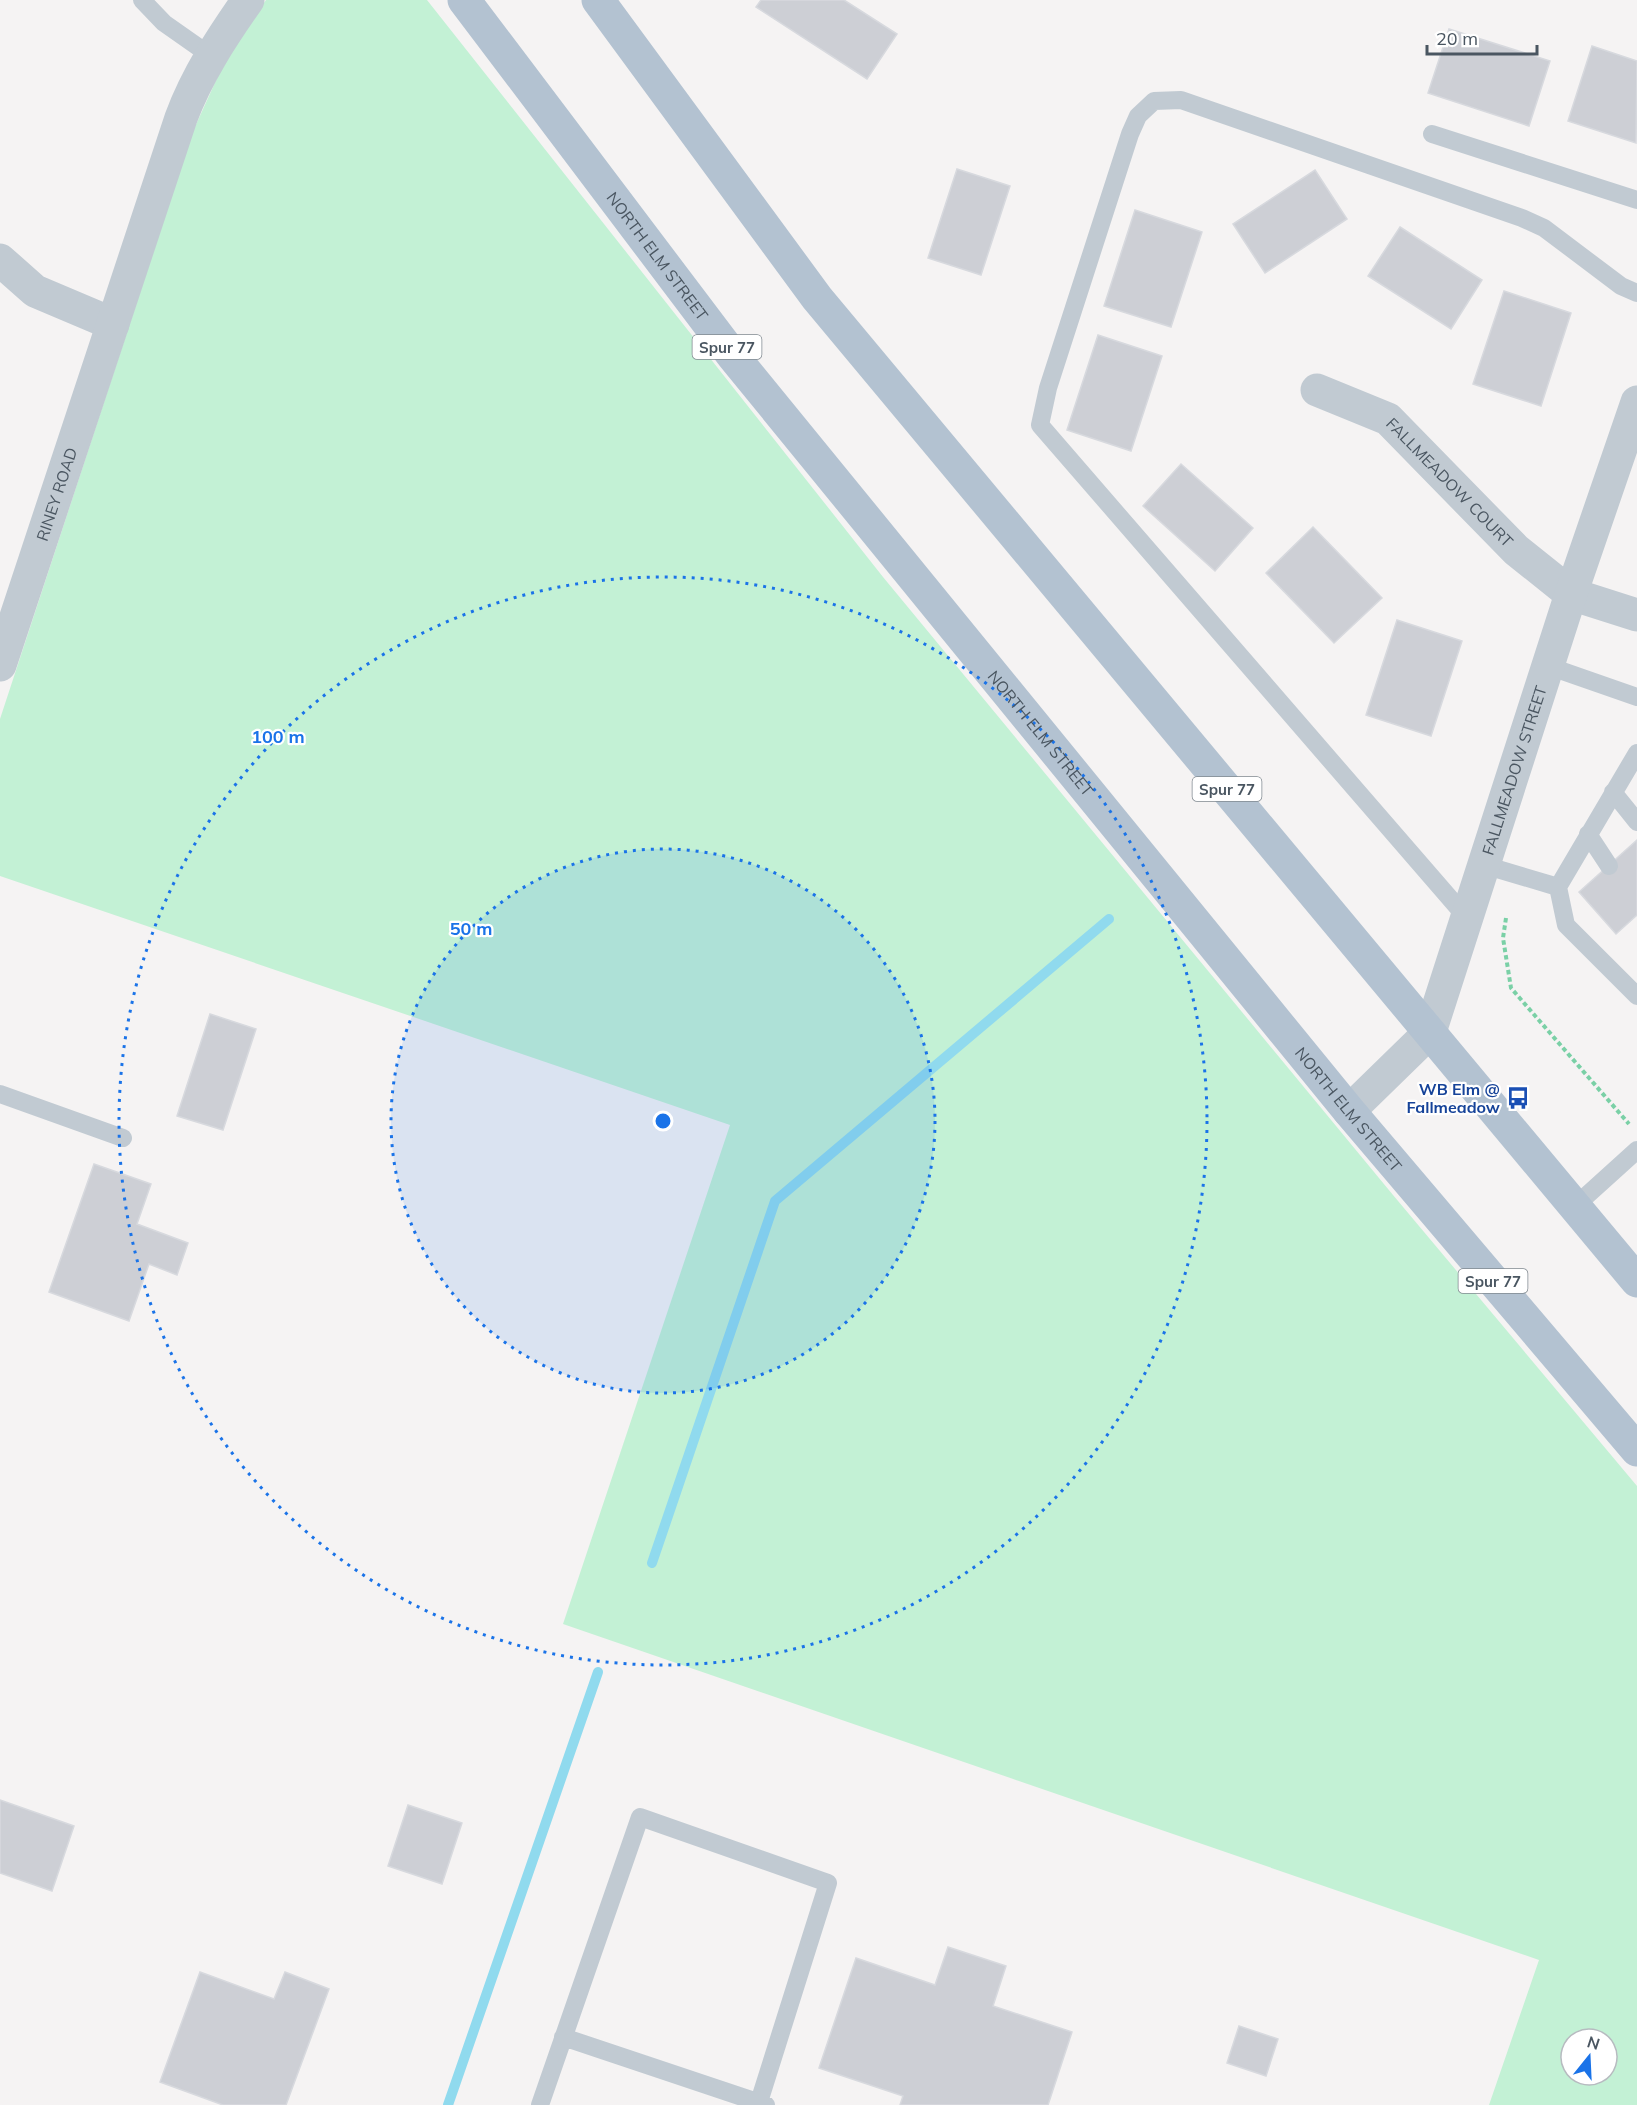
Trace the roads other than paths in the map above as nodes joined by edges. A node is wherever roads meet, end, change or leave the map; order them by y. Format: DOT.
graph roads {
  1 [pos="142,0"];
  2 [pos="248,0"];
  3 [pos="464,0"];
  4 [pos="598,0"];
  5 [pos="211,57"];
  6 [pos="1432,134"];
  7 [pos="1637,200"];
  8 [pos="0,260"];
  9 [pos="1637,293"];
  10 [pos="113,324"];
  11 [pos="1317,390"];
  12 [pos="1637,402"];
  13 [pos="1571,594"];
  14 [pos="1637,615"];
  15 [pos="0,665"];
  16 [pos="1548,666"];
  17 [pos="1637,697"];
  18 [pos="1637,753"];
  19 [pos="1613,792"];
  20 [pos="1637,822"];
  21 [pos="1588,834"];
  22 [pos="1484,865"];
  23 [pos="1609,866"];
  24 [pos="1558,887"];
  25 [pos="1467,918"];
  26 [pos="1637,996"];
  27 [pos="1430,1032"];
  28 [pos="0,1094"];
  29 [pos="1349,1111"];
  30 [pos="123,1138"];
  31 [pos="1637,1150"];
  32 [pos="1574,1207"];
  33 [pos="1637,1281"];
  34 [pos="1637,1450"];
  35 [pos="563,2037"];
  36 [pos="762,2103"];
  37 [pos="540,2105"];
  1 -- 5 [label="lane"];
  2 -- 5 [label="street, RINEY ROAD"];
  3 -- 29 [label="main road, NORTH ELM STREET / Spur 77"];
  4 -- 27 [label="main road, Spur 77"];
  5 -- 10 [label="street, RINEY ROAD"];
  6 -- 7 [label="lane"];
  8 -- 10 [label="street"];
  9 -- 25 [label="lane"];
  10 -- 15 [label="street, RINEY ROAD"];
  11 -- 13 [label="street, FALLMEADOW COURT"];
  12 -- 13 [label="street, FALLMEADOW STREET"];
  13 -- 14 [label="street"];
  13 -- 16 [label="street, FALLMEADOW STREET"];
  16 -- 17 [label="lane"];
  16 -- 22 [label="street, FALLMEADOW STREET"];
  18 -- 19 [label="lane"];
  19 -- 20 [label="lane"];
  19 -- 21 [label="lane"];
  21 -- 23 [label="lane"];
  21 -- 24 [label="lane"];
  22 -- 24 [label="lane"];
  22 -- 25 [label="street, FALLMEADOW STREET"];
  24 -- 26 [label="lane"];
  25 -- 27 [label="street, FALLMEADOW STREET"];
  27 -- 29 [label="street, FALLMEADOW STREET"];
  27 -- 32 [label="main road, Spur 77"];
  28 -- 30 [label="lane"];
  29 -- 34 [label="main road, NORTH ELM STREET / Spur 77"];
  31 -- 32 [label="lane"];
  32 -- 33 [label="main road, Spur 77"];
  35 -- 36 [label="lane"];
  35 -- 36 [label="lane"];
  35 -- 37 [label="lane"];
}
